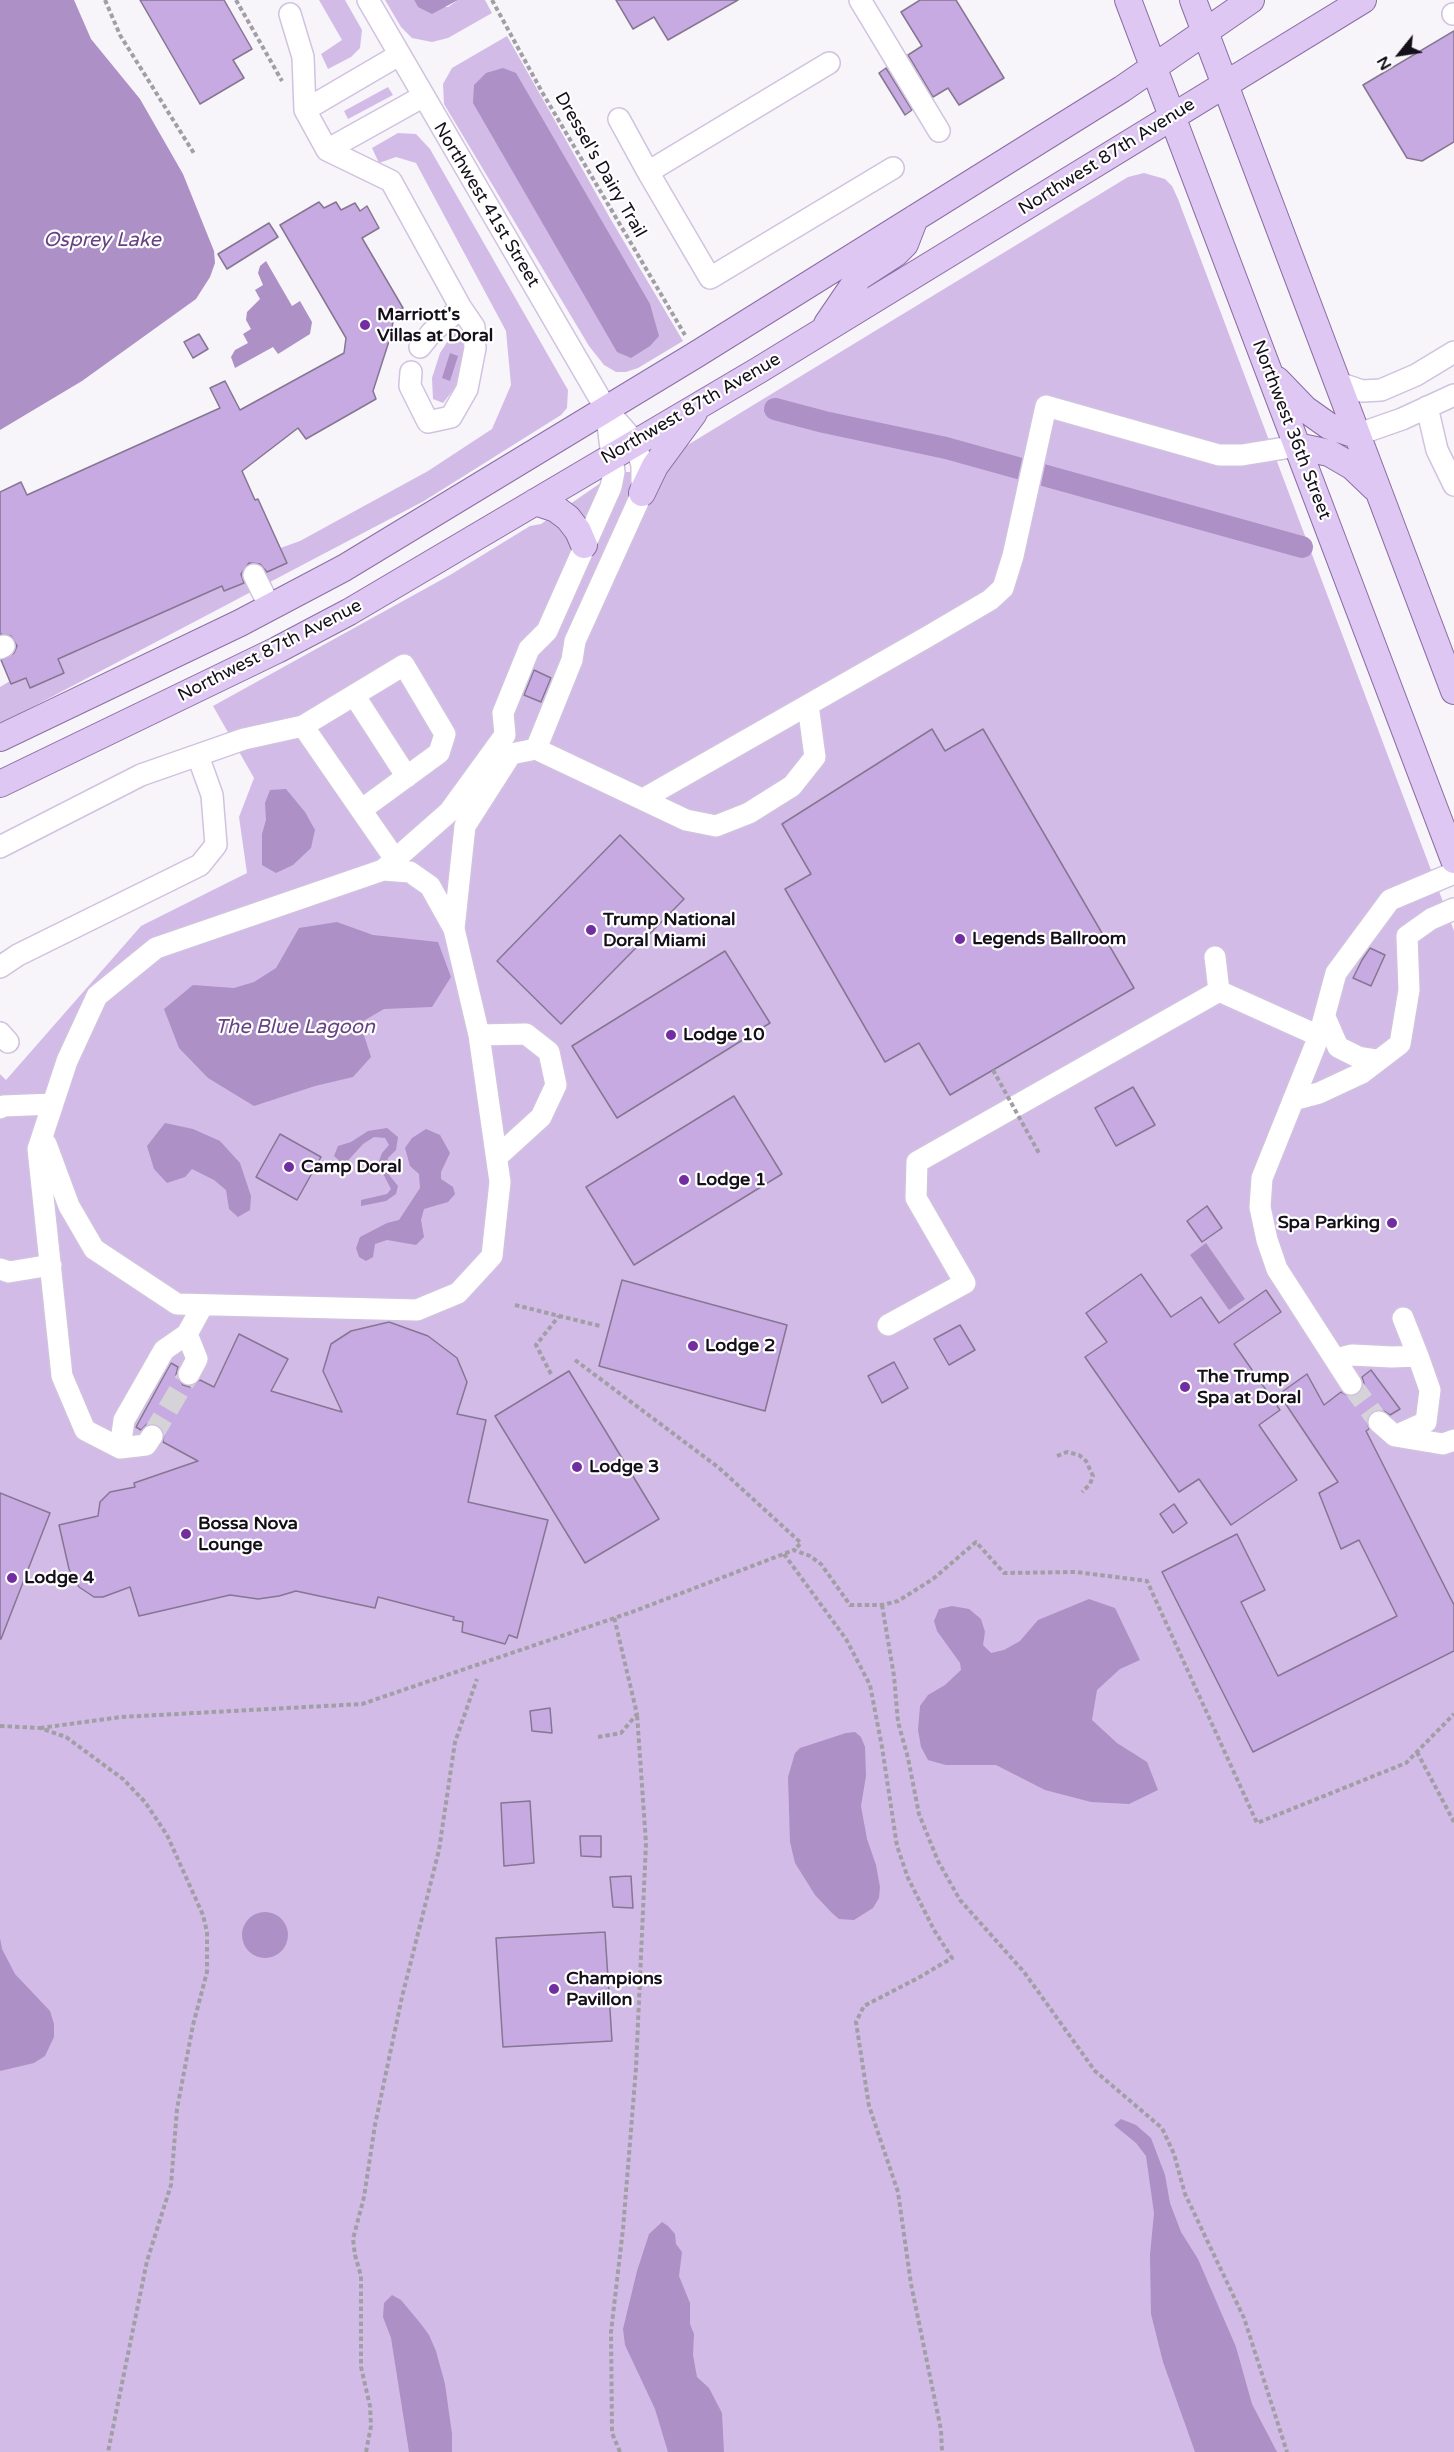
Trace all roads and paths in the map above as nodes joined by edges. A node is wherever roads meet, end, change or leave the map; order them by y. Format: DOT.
graph roads {
  1 [pos="105,0"];
  2 [pos="236,0"];
  3 [pos="368,0"];
  4 [pos="492,0"];
  5 [pos="860,0"];
  6 [pos="1128,0"];
  7 [pos="1193,0"];
  8 [pos="1251,0"];
  9 [pos="1364,0"];
  10 [pos="290,14"];
  11 [pos="1205,32"];
  12 [pos="399,55"];
  13 [pos="829,63"];
  14 [pos="1154,67"];
  15 [pos="1225,85"];
  16 [pos="422,97"];
  17 [pos="305,110"];
  18 [pos="1173,117"];
  19 [pos="619,119"];
  20 [pos="939,131"];
  21 [pos="327,150"];
  22 [pos="195,154"];
  23 [pos="893,168"];
  24 [pos="648,172"];
  25 [pos="915,218"];
  26 [pos="461,308"];
  27 [pos="822,332"];
  28 [pos="689,341"];
  29 [pos="420,347"];
  30 [pos="1454,352"];
  31 [pos="411,372"];
  32 [pos="1269,372"];
  33 [pos="1336,382"];
  34 [pos="1454,395"];
  35 [pos="701,405"];
  36 [pos="1427,407"];
  37 [pos="606,409"];
  38 [pos="1356,435"];
  39 [pos="635,442"];
  40 [pos="1297,446"];
  41 [pos="612,455"];
  42 [pos="1454,485"];
  43 [pos="1377,490"];
  44 [pos="642,493"];
  45 [pos="535,502"];
  46 [pos="584,545"];
  47 [pos="254,575"];
  48 [pos="270,608"];
  49 [pos="1454,691"];
  50 [pos="354,695"];
  51 [pos="808,705"];
  52 [pos="303,726"];
  53 [pos="0,738"];
  54 [pos="536,749"];
  55 [pos="198,756"];
  56 [pos="407,777"];
  57 [pos="0,784"];
  58 [pos="643,800"];
  59 [pos="362,810"];
  60 [pos="0,847"];
  61 [pos="1454,860"];
  62 [pos="389,864"];
  63 [pos="1454,873"];
  64 [pos="1454,909"];
  65 [pos="454,928"];
  66 [pos="1215,957"];
  67 [pos="0,967"];
  68 [pos="1219,991"];
  69 [pos="1322,1027"];
  70 [pos="479,1035"];
  71 [pos="1377,1060"];
  72 [pos="993,1070"];
  73 [pos="1293,1100"];
  74 [pos="53,1104"];
  75 [pos="0,1108"];
  76 [pos="43,1136"];
  77 [pos="1040,1155"];
  78 [pos="496,1157"];
  79 [pos="51,1265"];
  80 [pos="0,1269"];
  81 [pos="203,1305"];
  82 [pos="515,1305"];
  83 [pos="559,1316"];
  84 [pos="1402,1318"];
  85 [pos="888,1325"];
  86 [pos="600,1326"];
  87 [pos="187,1334"];
  88 [pos="1418,1356"];
  89 [pos="1336,1359"];
  90 [pos="575,1360"];
  91 [pos="189,1374"];
  92 [pos="551,1374"];
  93 [pos="1351,1384"];
  94 [pos="1426,1422"];
  95 [pos="1454,1429"];
  96 [pos="153,1436"];
  97 [pos="1454,1440"];
  98 [pos="120,1448"];
  99 [pos="1057,1456"];
  100 [pos="1082,1492"];
  101 [pos="794,1550"];
  102 [pos="784,1554"];
  103 [pos="882,1605"];
  104 [pos="614,1617"];
  105 [pos="477,1679"];
  106 [pos="637,1714"];
  107 [pos="1454,1714"];
  108 [pos="0,1726"];
  109 [pos="40,1728"];
  110 [pos="598,1737"];
  111 [pos="1417,1752"];
  112 [pos="1454,1822"];
  113 [pos="108,2452"];
  114 [pos="366,2452"];
  115 [pos="620,2452"];
  116 [pos="942,2452"];
  117 [pos="1287,2452"];
  1 -- 22 [label="path"];
  2 -- 17 [label="path"];
  3 -- 12 [label="street, Northwest 41st Street"];
  4 -- 28 [label="path, Dressel's Dairy Trail"];
  5 -- 20 [label="street"];
  6 -- 14 [label="main road, Northwest 36th Street"];
  7 -- 11 [label="main road"];
  8 -- 11 [label="main road"];
  9 -- 15 [label="main road, Northwest 87th Avenue"];
  10 -- 17 [label="street"];
  11 -- 14 [label="main road"];
  11 -- 15 [label="main road"];
  12 -- 16 [label="street, Northwest 41st Street"];
  12 -- 17 [label="street"];
  13 -- 24 [label="street"];
  14 -- 18 [label="main road, Northwest 36th Street"];
  14 -- 25 [label="main road"];
  15 -- 18 [label="main road, Northwest 87th Avenue"];
  15 -- 33 [label="main road"];
  16 -- 21 [label="street"];
  16 -- 37 [label="street, Northwest 41st Street"];
  17 -- 21 [label="street"];
  18 -- 27 [label="main road, Northwest 87th Avenue"];
  18 -- 32 [label="main road, Northwest 36th Street"];
  19 -- 24 [label="street"];
  21 -- 26 [label="street"];
  23 -- 24 [label="street"];
  25 -- 27 [label="main road"];
  25 -- 37 [label="main road"];
  26 -- 29 [label="street"];
  26 -- 31 [label="street"];
  27 -- 35 [label="main road, Northwest 87th Avenue"];
  30 -- 33 [label="street"];
  32 -- 38 [label="main road"];
  32 -- 40 [label="main road, Northwest 36th Street"];
  33 -- 38 [label="main road"];
  34 -- 36 [label="street"];
  35 -- 39 [label="main road, Northwest 87th Avenue"];
  35 -- 44 [label="main road"];
  36 -- 38 [label="street"];
  36 -- 42 [label="street"];
  37 -- 39 [label="street, Northwest 41st Street"];
  37 -- 41 [label="street, Northwest 41st Street"];
  37 -- 48 [label="main road"];
  38 -- 43 [label="main road"];
  39 -- 41 [label="main road, Northwest 87th Avenue"];
  39 -- 44 [label="street, Northwest 41st Street"];
  40 -- 43 [label="main road"];
  40 -- 51 [label="street"];
  40 -- 61 [label="main road, Northwest 36th Street"];
  41 -- 45 [label="main road, Northwest 87th Avenue"];
  41 -- 46 [label="street, Northwest 41st Street"];
  43 -- 49 [label="main road"];
  44 -- 54 [label="street, Northwest 41st Street"];
  45 -- 46 [label="main road"];
  45 -- 57 [label="main road, Northwest 87th Avenue"];
  46 -- 62 [label="street, Northwest 41st Street"];
  47 -- 48 [label="street"];
  48 -- 53 [label="main road"];
  50 -- 52 [label="street"];
  50 -- 56 [label="street"];
  50 -- 56 [label="street"];
  51 -- 58 [label="street"];
  51 -- 58 [label="street"];
  52 -- 55 [label="street"];
  52 -- 59 [label="street"];
  54 -- 58 [label="street"];
  54 -- 65 [label="street"];
  55 -- 60 [label="street"];
  55 -- 67 [label="street"];
  56 -- 59 [label="street"];
  59 -- 62 [label="street"];
  62 -- 65 [label="street"];
  62 -- 74 [label="street"];
  63 -- 69 [label="street"];
  64 -- 71 [label="street"];
  65 -- 70 [label="street"];
  66 -- 68 [label="street"];
  68 -- 69 [label="street"];
  68 -- 85 [label="street"];
  69 -- 71 [label="street"];
  69 -- 73 [label="street"];
  70 -- 78 [label="street"];
  70 -- 78 [label="street"];
  71 -- 73 [label="street"];
  72 -- 77 [label="path, bridge"];
  73 -- 89 [label="street"];
  74 -- 75 [label="street"];
  74 -- 76 [label="street"];
  76 -- 79 [label="street"];
  76 -- 81 [label="street"];
  78 -- 81 [label="street"];
  79 -- 80 [label="street"];
  79 -- 98 [label="street"];
  81 -- 87 [label="street"];
  82 -- 83 [label="path"];
  83 -- 86 [label="path"];
  83 -- 92 [label="path"];
  84 -- 88 [label="street"];
  87 -- 91 [label="street"];
  87 -- 98 [label="street"];
  88 -- 89 [label="street"];
  88 -- 94 [label="street"];
  89 -- 93 [label="street"];
  90 -- 101 [label="path"];
  94 -- 95 [label="street"];
  94 -- 97 [label="street"];
  96 -- 98 [label="street"];
  99 -- 100 [label="path"];
  101 -- 102 [label="path"];
  101 -- 103 [label="path"];
  102 -- 104 [label="path"];
  102 -- 116 [label="path"];
  103 -- 111 [label="path"];
  103 -- 117 [label="path"];
  104 -- 106 [label="path"];
  104 -- 109 [label="path"];
  105 -- 114 [label="path"];
  106 -- 110 [label="path"];
  106 -- 115 [label="path"];
  107 -- 111 [label="path"];
  108 -- 109 [label="path"];
  109 -- 113 [label="path"];
  111 -- 112 [label="path"];
}
